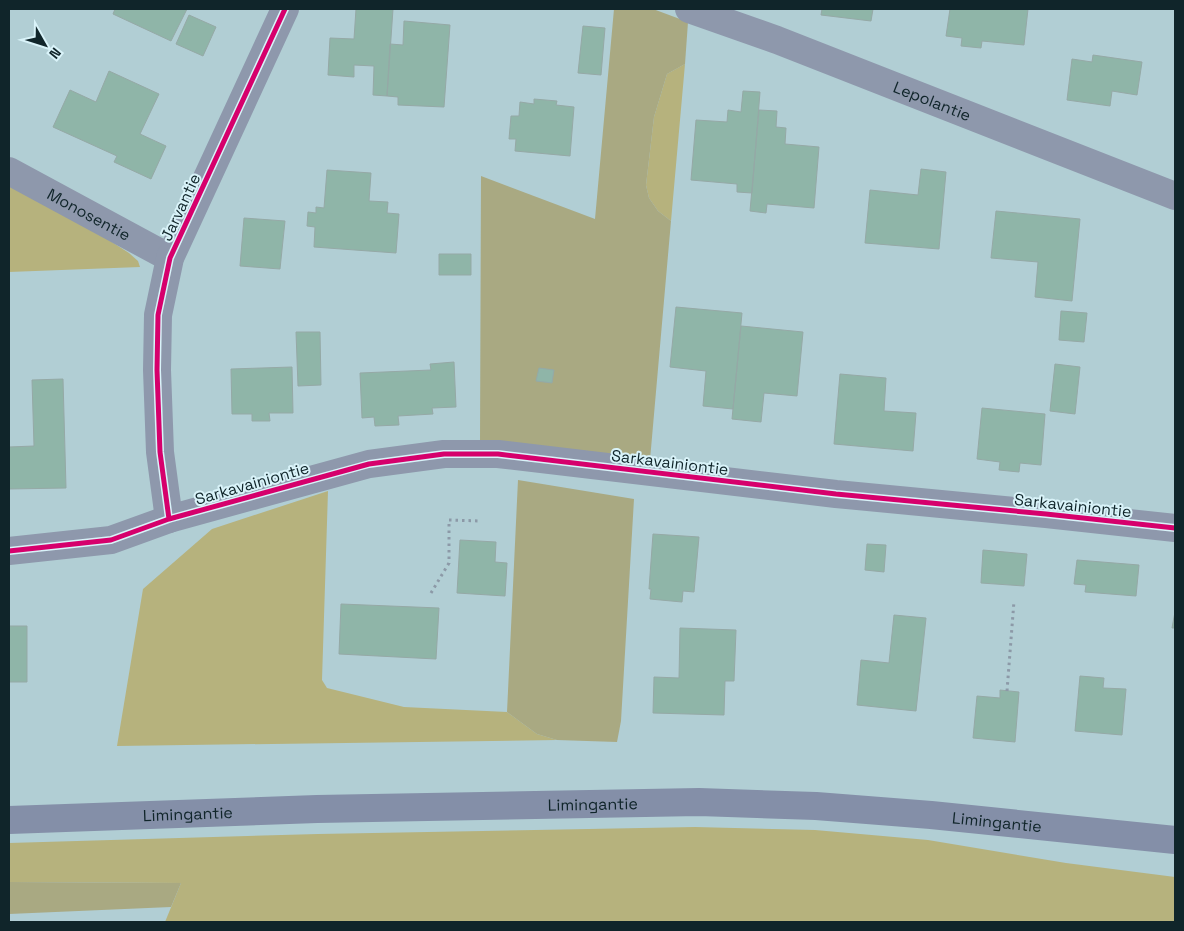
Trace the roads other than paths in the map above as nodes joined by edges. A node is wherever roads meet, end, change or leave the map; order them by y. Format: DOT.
graph roads {
  1 [pos="285,9"];
  2 [pos="689,9"];
  3 [pos="9,171"];
  4 [pos="1175,196"];
  5 [pos="170,258"];
  6 [pos="169,519"];
  7 [pos="1175,528"];
  8 [pos="9,551"];
  9 [pos="9,820"];
  10 [pos="1175,840"];
  1 -- 5 [label="street, Jarvantie"];
  2 -- 4 [label="street, Lepolantie"];
  3 -- 5 [label="street, Monosentie"];
  5 -- 6 [label="street, Jarvantie"];
  6 -- 7 [label="street, Sarkavainiontie"];
  6 -- 8 [label="street, Sarkavainiontie"];
  9 -- 10 [label="main road, Limingantie"];
}
